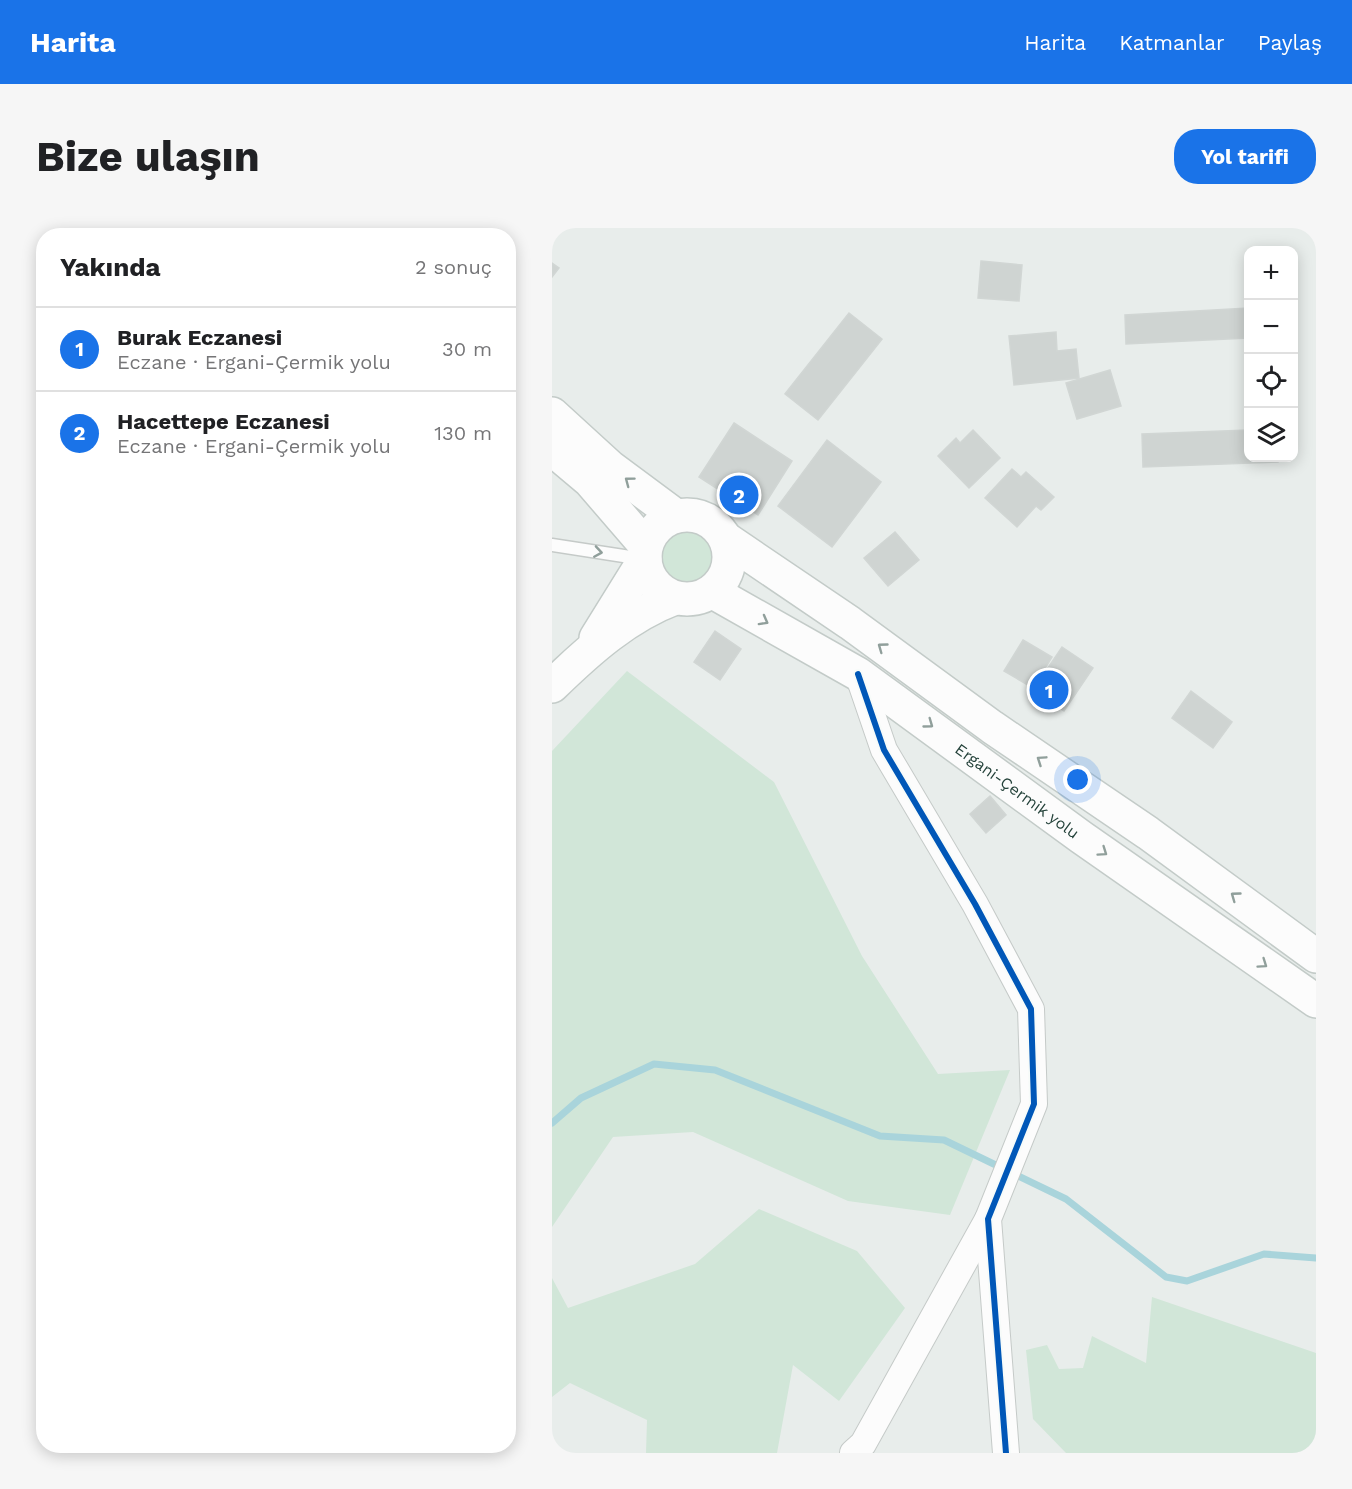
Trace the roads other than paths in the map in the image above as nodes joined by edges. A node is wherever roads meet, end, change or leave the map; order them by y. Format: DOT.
graph roads {
  1 [pos="552,414"];
  2 [pos="552,449"];
  3 [pos="676,516"];
  4 [pos="726,539"];
  5 [pos="552,544"];
  6 [pos="645,553"];
  7 [pos="713,592"];
  8 [pos="675,598"];
  9 [pos="589,649"];
  10 [pos="858,674"];
  11 [pos="552,686"];
  12 [pos="1316,956"];
  13 [pos="1316,1001"];
  14 [pos="988,1219"];
  15 [pos="853,1453"];
  16 [pos="1006,1453"];
  3 -- 1 [label="main road, one-way"];
  2 -- 6 [label="main road"];
  3 -- 4 [label="main road"];
  3 -- 6 [label="main road"];
  4 -- 7 [label="main road"];
  12 -- 4 [label="main road, one-way"];
  5 -- 6 [label="lane, one-way"];
  6 -- 8 [label="main road"];
  6 -- 9 [label="main road"];
  7 -- 8 [label="main road"];
  7 -- 10 [label="main road, Ergani-Çermik yolu, one-way"];
  8 -- 9 [label="main road"];
  9 -- 11 [label="main road"];
  10 -- 13 [label="main road, Ergani-Çermik yolu, one-way"];
  10 -- 14 [label="street"];
  14 -- 15 [label="street"];
  14 -- 16 [label="street"];
}
